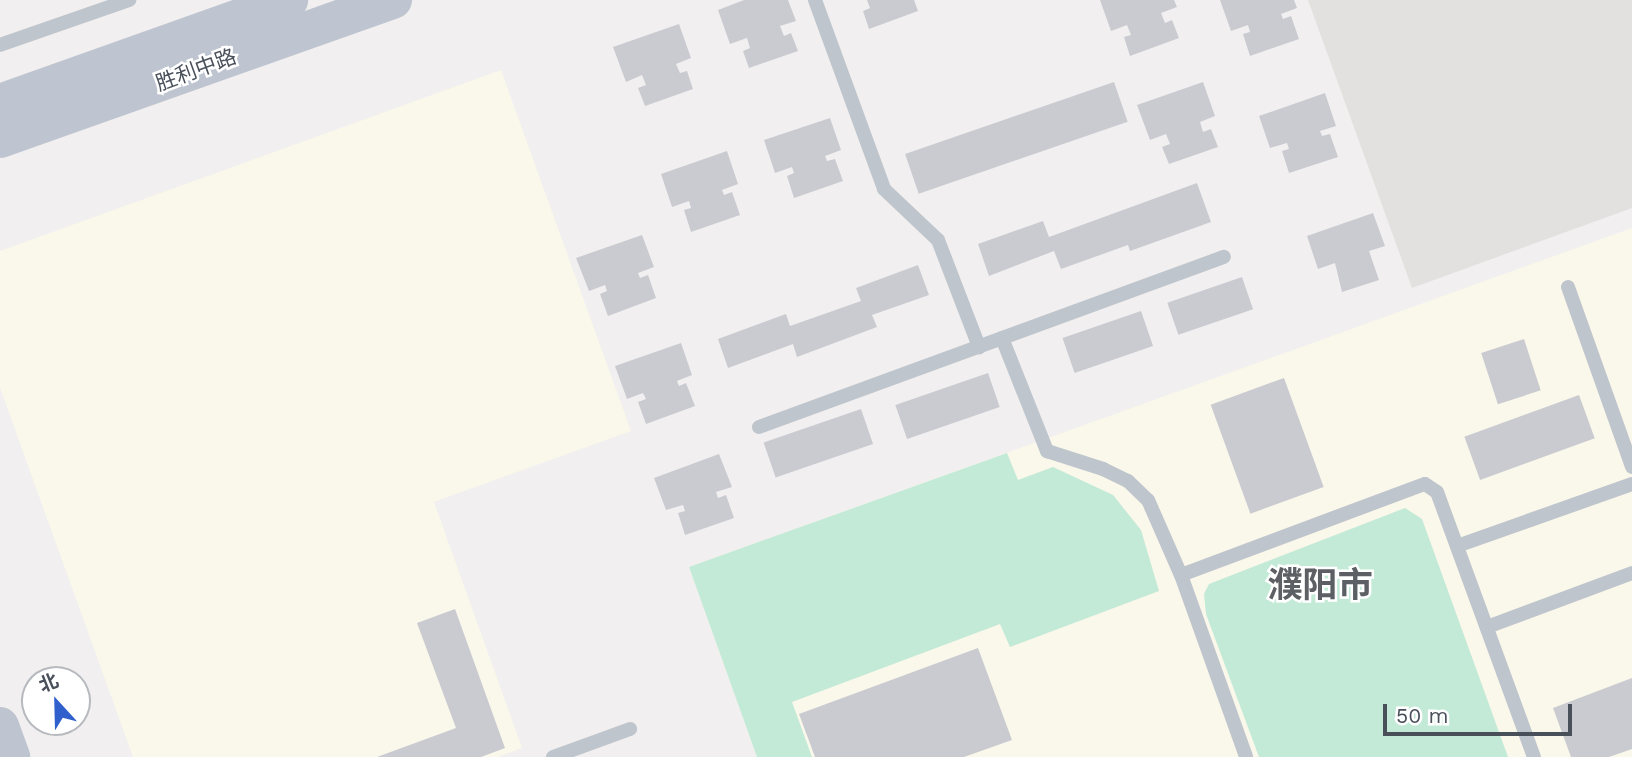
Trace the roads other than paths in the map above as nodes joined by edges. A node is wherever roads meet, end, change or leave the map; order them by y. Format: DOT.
graph roads {
  1 [pos="129,0"];
  2 [pos="289,0"];
  3 [pos="393,0"];
  4 [pos="815,0"];
  5 [pos="0,45"];
  6 [pos="0,103"];
  7 [pos="0,139"];
  8 [pos="1224,257"];
  9 [pos="1568,287"];
  10 [pos="1002,338"];
  11 [pos="979,347"];
  12 [pos="760,427"];
  13 [pos="1632,467"];
  14 [pos="1632,484"];
  15 [pos="1457,546"];
  16 [pos="1632,573"];
  17 [pos="1181,575"];
  18 [pos="1487,626"];
  19 [pos="0,726"];
  20 [pos="630,729"];
  21 [pos="11,757"];
  22 [pos="553,757"];
  23 [pos="1245,757"];
  24 [pos="1534,757"];
  1 -- 5 [label="lane"];
  2 -- 6 [label="main road, 胜利中路"];
  3 -- 7 [label="main road, 胜利中路"];
  4 -- 11 [label="lane"];
  8 -- 10 [label="lane"];
  9 -- 13 [label="lane"];
  10 -- 11 [label="lane"];
  10 -- 17 [label="lane"];
  11 -- 12 [label="lane"];
  14 -- 15 [label="lane"];
  15 -- 17 [label="lane"];
  15 -- 18 [label="lane"];
  16 -- 18 [label="lane"];
  17 -- 23 [label="lane"];
  18 -- 24 [label="lane"];
  19 -- 21 [label="main road"];
  20 -- 22 [label="lane"];
}
